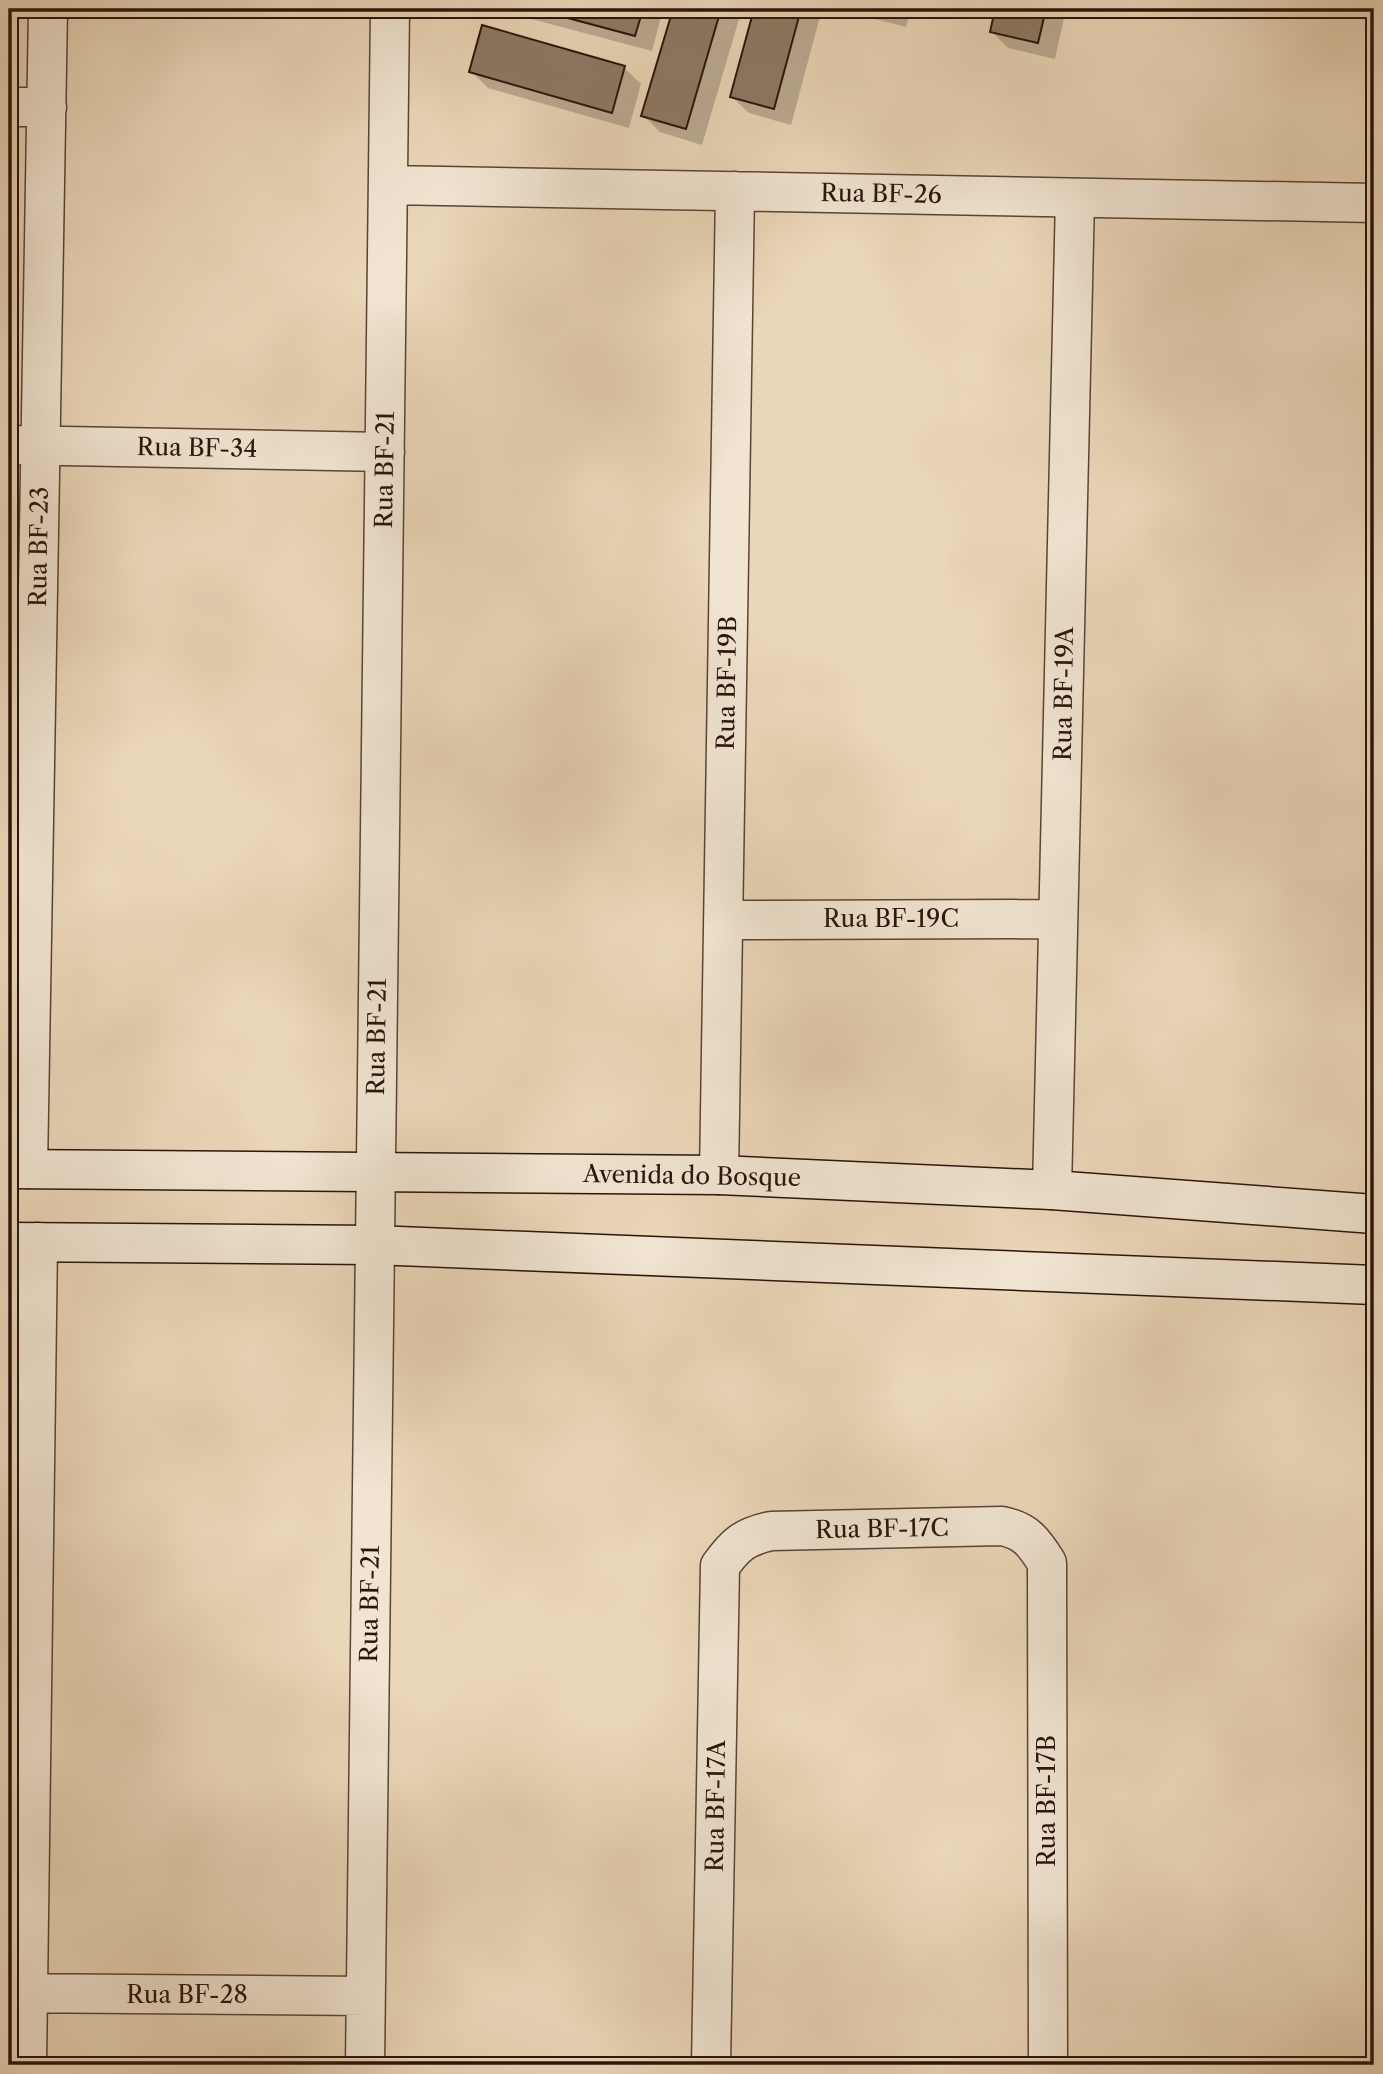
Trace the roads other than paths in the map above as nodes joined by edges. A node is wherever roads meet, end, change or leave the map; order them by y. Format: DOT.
graph roads {
  1 [pos="48,9"];
  2 [pos="390,9"];
  3 [pos="9,107"];
  4 [pos="47,107"];
  5 [pos="389,185"];
  6 [pos="735,191"];
  7 [pos="1075,198"];
  8 [pos="1374,202"];
  9 [pos="25,446"];
  10 [pos="385,452"];
  11 [pos="22,772"];
  12 [pos="723,919"];
  13 [pos="1058,919"];
  14 [pos="18,1169"];
  15 [pos="375,1171"];
  16 [pos="719,1175"];
  17 [pos="1052,1190"];
  18 [pos="1374,1214"];
  19 [pos="24,1242"];
  20 [pos="374,1245"];
  21 [pos="1374,1285"];
  22 [pos="1033,1540"];
  23 [pos="732,1550"];
  24 [pos="21,1653"];
  25 [pos="18,1993"];
  26 [pos="365,1996"];
  27 [pos="27,2065"];
  28 [pos="365,2065"];
  29 [pos="711,2065"];
  30 [pos="1048,2065"];
  1 -- 4 [label="street, Rua BF-23"];
  2 -- 5 [label="street, Rua BF-21"];
  3 -- 4 [label="street"];
  4 -- 9 [label="street, Rua BF-23"];
  5 -- 6 [label="street, Rua BF-26"];
  5 -- 10 [label="street, Rua BF-21"];
  6 -- 7 [label="street, Rua BF-26"];
  6 -- 12 [label="street, Rua BF-19B"];
  7 -- 8 [label="street, Rua BF-26"];
  7 -- 13 [label="street, Rua BF-19A"];
  9 -- 10 [label="street, Rua BF-34"];
  9 -- 11 [label="street, Rua BF-23"];
  10 -- 15 [label="street, Rua BF-21"];
  11 -- 14 [label="street, Rua BF-23"];
  12 -- 13 [label="street, Rua BF-19C"];
  12 -- 16 [label="street, Rua BF-19B"];
  13 -- 17 [label="street, Rua BF-19A"];
  14 -- 15 [label="street, Avenida do Bosque"];
  15 -- 16 [label="street, Avenida do Bosque"];
  15 -- 20 [label="street, Rua BF-21"];
  16 -- 17 [label="street, Avenida do Bosque"];
  17 -- 18 [label="street, Avenida do Bosque"];
  19 -- 20 [label="street"];
  19 -- 24 [label="street"];
  20 -- 21 [label="street"];
  20 -- 26 [label="street, Rua BF-21"];
  22 -- 23 [label="street, Rua BF-17C"];
  22 -- 30 [label="street, Rua BF-17B"];
  23 -- 29 [label="street, Rua BF-17A"];
  24 -- 25 [label="street"];
  25 -- 26 [label="street, Rua BF-28"];
  25 -- 27 [label="street"];
  26 -- 28 [label="street, Rua BF-21"];
}
